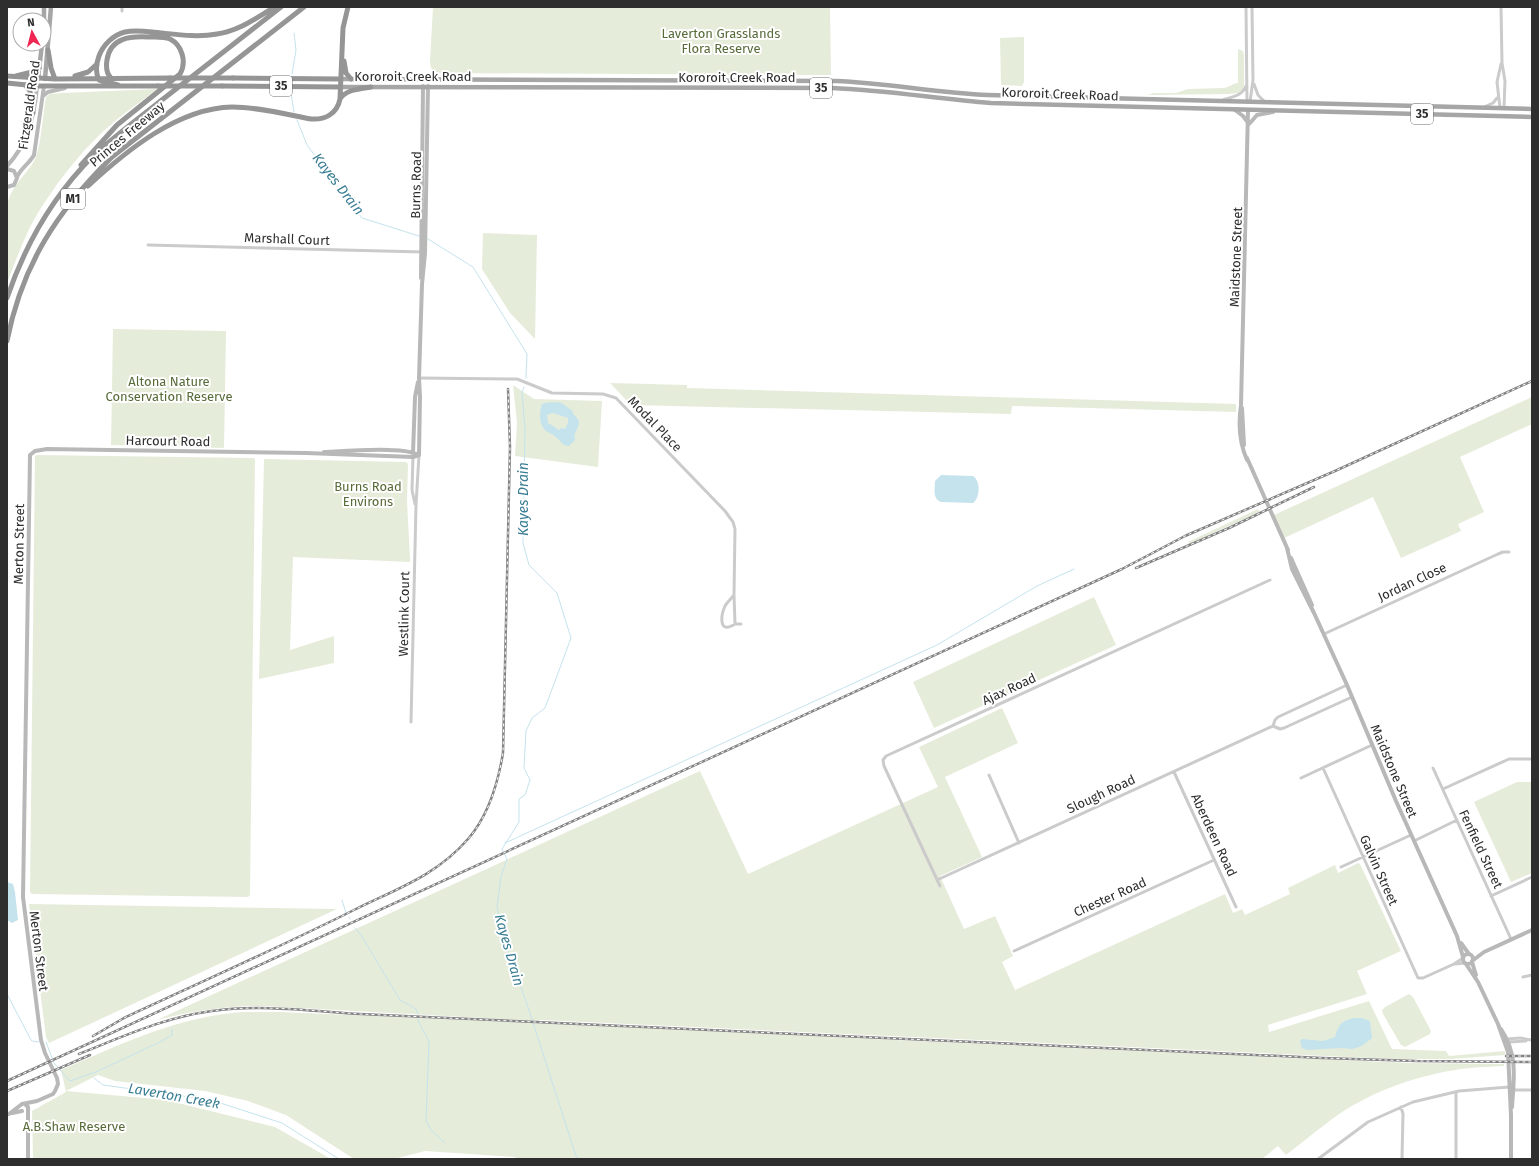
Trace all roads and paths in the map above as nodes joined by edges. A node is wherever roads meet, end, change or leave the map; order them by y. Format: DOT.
graph roads {
  1 [pos="275,7"];
  2 [pos="281,7"];
  3 [pos="304,7"];
  4 [pos="348,7"];
  5 [pos="1246,7"];
  6 [pos="1252,7"];
  7 [pos="1501,7"];
  8 [pos="1247,45"];
  9 [pos="1253,45"];
  10 [pos="341,50"];
  11 [pos="41,52"];
  12 [pos="48,52"];
  13 [pos="48,52"];
  14 [pos="1502,62"];
  15 [pos="97,64"];
  16 [pos="39,68"];
  17 [pos="9,76"];
  18 [pos="68,78"];
  19 [pos="98,78"];
  20 [pos="111,78"];
  21 [pos="38,79"];
  22 [pos="45,79"];
  23 [pos="55,79"];
  24 [pos="340,79"];
  25 [pos="351,79"];
  26 [pos="426,79"];
  27 [pos="538,79"];
  28 [pos="613,80"];
  29 [pos="1253,80"];
  30 [pos="824,81"];
  31 [pos="7,83"];
  32 [pos="25,85"];
  33 [pos="118,85"];
  34 [pos="1247,85"];
  35 [pos="37,86"];
  36 [pos="44,86"];
  37 [pos="71,86"];
  38 [pos="426,86"];
  39 [pos="340,87"];
  40 [pos="371,87"];
  41 [pos="538,87"];
  42 [pos="613,87"];
  43 [pos="824,88"];
  44 [pos="43,96"];
  45 [pos="1027,96"];
  46 [pos="1498,96"];
  47 [pos="340,99"];
  48 [pos="1121,99"];
  49 [pos="1216,102"];
  50 [pos="1249,102"];
  51 [pos="1266,103"];
  52 [pos="1027,104"];
  53 [pos="1120,106"];
  54 [pos="423,108"];
  55 [pos="1480,108"];
  56 [pos="1502,108"];
  57 [pos="1532,109"];
  58 [pos="1235,110"];
  59 [pos="1248,110"];
  60 [pos="1283,110"];
  61 [pos="428,111"];
  62 [pos="33,113"];
  63 [pos="1502,116"];
  64 [pos="1532,117"];
  65 [pos="1249,124"];
  66 [pos="7,167"];
  67 [pos="17,177"];
  68 [pos="425,179"];
  69 [pos="7,187"];
  70 [pos="67,206"];
  71 [pos="45,216"];
  72 [pos="148,245"];
  73 [pos="423,252"];
  74 [pos="7,298"];
  75 [pos="7,341"];
  76 [pos="419,378"];
  77 [pos="413,452"];
  78 [pos="32,453"];
  79 [pos="306,453"];
  80 [pos="419,455"];
  81 [pos="413,457"];
  82 [pos="416,505"];
  83 [pos="1509,552"];
  84 [pos="1270,580"];
  85 [pos="734,595"];
  86 [pos="735,624"];
  87 [pos="741,624"];
  88 [pos="1324,634"];
  89 [pos="1347,685"];
  90 [pos="1352,697"];
  91 [pos="411,722"];
  92 [pos="1273,726"];
  93 [pos="1372,745"];
  94 [pos="1532,759"];
  95 [pos="1323,768"];
  96 [pos="1433,768"];
  97 [pos="1174,772"];
  98 [pos="989,775"];
  99 [pos="1301,778"];
  100 [pos="1443,789"];
  101 [pos="1457,820"];
  102 [pos="1411,835"];
  103 [pos="1414,841"];
  104 [pos="1019,843"];
  105 [pos="1362,857"];
  106 [pos="1214,860"];
  107 [pos="1341,867"];
  108 [pos="1532,877"];
  109 [pos="937,880"];
  110 [pos="940,886"];
  111 [pos="1491,896"];
  112 [pos="1236,907"];
  113 [pos="1532,930"];
  114 [pos="1457,936"];
  115 [pos="1511,939"];
  116 [pos="1014,951"];
  117 [pos="1484,952"];
  118 [pos="1470,955"];
  119 [pos="1463,957"];
  120 [pos="1472,962"];
  121 [pos="1465,963"];
  122 [pos="1454,964"];
  123 [pos="1532,975"];
  124 [pos="1523,977"];
  125 [pos="1478,982"];
  126 [pos="1531,1040"];
  127 [pos="1507,1041"];
  128 [pos="1511,1088"];
  129 [pos="1532,1090"];
  130 [pos="1456,1092"];
  131 [pos="37,1101"];
  132 [pos="23,1105"];
  133 [pos="1401,1107"];
  134 [pos="25,1111"];
  135 [pos="8,1115"];
  136 [pos="28,1159"];
  137 [pos="1318,1159"];
  138 [pos="1402,1159"];
  139 [pos="1456,1159"];
  140 [pos="1511,1159"];
  1 -- 15 [label="highway"];
  2 -- 71 [label="highway, Princes Freeway / M1"];
  3 -- 70 [label="highway, Princes Freeway / M1"];
  4 -- 10 [label="highway"];
  5 -- 8 [label="street"];
  6 -- 9 [label="street"];
  7 -- 14 [label="street"];
  8 -- 9 [label="street"];
  8 -- 34 [label="street"];
  9 -- 29 [label="street"];
  10 -- 24 [label="highway"];
  10 -- 25 [label="highway"];
  11 -- 16 [label="main road, Fitzgerald Road"];
  12 -- 22 [label="main road, Fitzgerald Road"];
  13 -- 23 [label="highway"];
  14 -- 46 [label="street"];
  14 -- 56 [label="street"];
  15 -- 18 [label="highway"];
  15 -- 19 [label="highway"];
  16 -- 17 [label="highway"];
  16 -- 21 [label="main road, Fitzgerald Road"];
  17 -- 21 [label="highway, Kororoit Creek Road"];
  18 -- 19 [label="highway, Kororoit Creek Road / 35"];
  18 -- 23 [label="highway, Kororoit Creek Road / 35"];
  19 -- 20 [label="highway, Kororoit Creek Road / 35"];
  19 -- 33 [label="highway"];
  20 -- 24 [label="highway, Kororoit Creek Road / 35, bridge"];
  20 -- 71 [label="highway"];
  21 -- 22 [label="highway, Kororoit Creek Road"];
  21 -- 35 [label="highway, Fitzgerald Road"];
  22 -- 23 [label="highway, Kororoit Creek Road / 35"];
  22 -- 36 [label="highway, Fitzgerald Road"];
  24 -- 25 [label="main road, Kororoit Creek Road / 35"];
  24 -- 39 [label="highway"];
  25 -- 26 [label="main road, Kororoit Creek Road / 35"];
  26 -- 27 [label="main road, Kororoit Creek Road / 35"];
  26 -- 38 [label="main road"];
  27 -- 28 [label="main road, Kororoit Creek Road / 35"];
  27 -- 41 [label="main road"];
  28 -- 30 [label="main road, Kororoit Creek Road / 35"];
  28 -- 42 [label="main road"];
  29 -- 50 [label="street"];
  29 -- 51 [label="street"];
  30 -- 43 [label="main road"];
  30 -- 45 [label="main road, Kororoit Creek Road / 35"];
  31 -- 32 [label="highway, Kororoit Creek Road"];
  32 -- 35 [label="highway, Kororoit Creek Road"];
  32 -- 62 [label="highway"];
  33 -- 37 [label="highway, Kororoit Creek Road / 35"];
  33 -- 39 [label="highway, Kororoit Creek Road / 35, bridge"];
  34 -- 49 [label="street"];
  34 -- 50 [label="street"];
  35 -- 36 [label="highway, Kororoit Creek Road"];
  35 -- 62 [label="street, Fitzgerald Road"];
  36 -- 37 [label="highway, Kororoit Creek Road / 35"];
  36 -- 44 [label="street, Fitzgerald Road"];
  37 -- 44 [label="street"];
  38 -- 40 [label="main road, Kororoit Creek Road / 35"];
  38 -- 41 [label="main road, Kororoit Creek Road / 35"];
  38 -- 54 [label="street, Burns Road"];
  38 -- 61 [label="street, Burns Road"];
  39 -- 40 [label="main road, Kororoit Creek Road / 35"];
  39 -- 47 [label="highway"];
  40 -- 47 [label="highway"];
  41 -- 42 [label="main road, Kororoit Creek Road / 35"];
  42 -- 43 [label="main road, Kororoit Creek Road / 35"];
  43 -- 52 [label="main road, Kororoit Creek Road / 35"];
  44 -- 67 [label="street, Fitzgerald Road"];
  45 -- 48 [label="main road, Kororoit Creek Road / 35"];
  45 -- 52 [label="main road"];
  46 -- 55 [label="street"];
  46 -- 56 [label="street"];
  47 -- 70 [label="highway"];
  48 -- 49 [label="main road, Kororoit Creek Road / 35"];
  48 -- 53 [label="main road"];
  49 -- 50 [label="main road, Kororoit Creek Road / 35"];
  50 -- 51 [label="main road, Kororoit Creek Road / 35"];
  50 -- 59 [label="main road"];
  51 -- 55 [label="main road, Kororoit Creek Road / 35"];
  52 -- 53 [label="main road, Kororoit Creek Road / 35"];
  53 -- 58 [label="main road, Kororoit Creek Road / 35"];
  54 -- 61 [label="street"];
  54 -- 68 [label="street, Burns Road"];
  55 -- 56 [label="main road, Kororoit Creek Road / 35"];
  56 -- 57 [label="main road, Kororoit Creek Road / 35"];
  56 -- 63 [label="main road"];
  58 -- 59 [label="main road, Kororoit Creek Road / 35"];
  58 -- 65 [label="street"];
  59 -- 60 [label="main road, Kororoit Creek Road / 35"];
  59 -- 65 [label="street, Maidstone Street"];
  60 -- 63 [label="main road, Kororoit Creek Road / 35"];
  60 -- 65 [label="street"];
  61 -- 68 [label="street, Burns Road"];
  62 -- 66 [label="street, Fitzgerald Road"];
  63 -- 64 [label="main road, Kororoit Creek Road / 35"];
  65 -- 88 [label="street, Maidstone Street"];
  66 -- 67 [label="street"];
  67 -- 69 [label="street, Fitzgerald Road"];
  68 -- 73 [label="street, Burns Road"];
  70 -- 75 [label="highway, Princes Freeway / M1"];
  71 -- 74 [label="highway, Princes Freeway / M1"];
  72 -- 73 [label="street, Marshall Court"];
  73 -- 76 [label="street, Burns Road"];
  76 -- 77 [label="street, Burns Road"];
  76 -- 80 [label="street, Burns Road"];
  76 -- 85 [label="street, Modal Place"];
  77 -- 79 [label="street, Harcourt Road"];
  77 -- 80 [label="street, Harcourt Road"];
  77 -- 81 [label="street, Burns Road"];
  78 -- 79 [label="street, Harcourt Road"];
  78 -- 131 [label="street, Merton Street"];
  79 -- 81 [label="street, Harcourt Road"];
  80 -- 81 [label="street, Harcourt Road"];
  80 -- 82 [label="street, Westlink Court"];
  81 -- 82 [label="street, Westlink Court"];
  82 -- 91 [label="street, Westlink Court"];
  83 -- 88 [label="street, Jordan Close"];
  84 -- 109 [label="street, Ajax Road"];
  85 -- 86 [label="street, Modal Place"];
  85 -- 86 [label="street"];
  86 -- 87 [label="street"];
  88 -- 89 [label="street, Maidstone Street"];
  89 -- 90 [label="street, Maidstone Street"];
  89 -- 92 [label="street, Slough Road"];
  90 -- 92 [label="street, Slough Road"];
  90 -- 93 [label="street, Maidstone Street"];
  92 -- 97 [label="street, Slough Road"];
  93 -- 95 [label="street"];
  93 -- 102 [label="street, Maidstone Street"];
  94 -- 100 [label="street"];
  95 -- 99 [label="street"];
  95 -- 105 [label="street, Galvin Street"];
  96 -- 100 [label="street, Fenfield Street"];
  97 -- 104 [label="street, Slough Road"];
  97 -- 106 [label="street, Aberdeen Road"];
  98 -- 104 [label="street"];
  100 -- 101 [label="street, Fenfield Street"];
  101 -- 103 [label="street"];
  101 -- 111 [label="street, Fenfield Street"];
  102 -- 103 [label="street, Maidstone Street"];
  102 -- 105 [label="street"];
  103 -- 114 [label="street, Maidstone Street"];
  104 -- 109 [label="street, Slough Road"];
  105 -- 107 [label="street"];
  105 -- 122 [label="street, Galvin Street"];
  106 -- 112 [label="street, Aberdeen Road"];
  106 -- 116 [label="street, Chester Road"];
  108 -- 111 [label="street"];
  109 -- 110 [label="street, Ajax Road"];
  111 -- 115 [label="street, Fenfield Street"];
  113 -- 115 [label="street"];
  114 -- 118 [label="street, Maidstone Street"];
  114 -- 119 [label="street, Maidstone Street"];
  115 -- 117 [label="street"];
  117 -- 118 [label="street"];
  117 -- 120 [label="street"];
  118 -- 119 [label="street"];
  118 -- 120 [label="street"];
  119 -- 121 [label="street"];
  119 -- 122 [label="street"];
  120 -- 121 [label="street"];
  120 -- 125 [label="street"];
  121 -- 122 [label="street"];
  121 -- 125 [label="street"];
  123 -- 124 [label="street"];
  125 -- 127 [label="street"];
  126 -- 127 [label="street"];
  127 -- 128 [label="street"];
  128 -- 129 [label="street"];
  128 -- 130 [label="street"];
  128 -- 140 [label="street"];
  130 -- 133 [label="street"];
  130 -- 139 [label="street"];
  131 -- 132 [label="street, Merton Street"];
  131 -- 134 [label="street, Merton Street"];
  132 -- 134 [label="street"];
  132 -- 134 [label="street"];
  132 -- 135 [label="street"];
  133 -- 137 [label="street"];
  133 -- 138 [label="street"];
  134 -- 135 [label="street"];
  134 -- 136 [label="street"];
}
